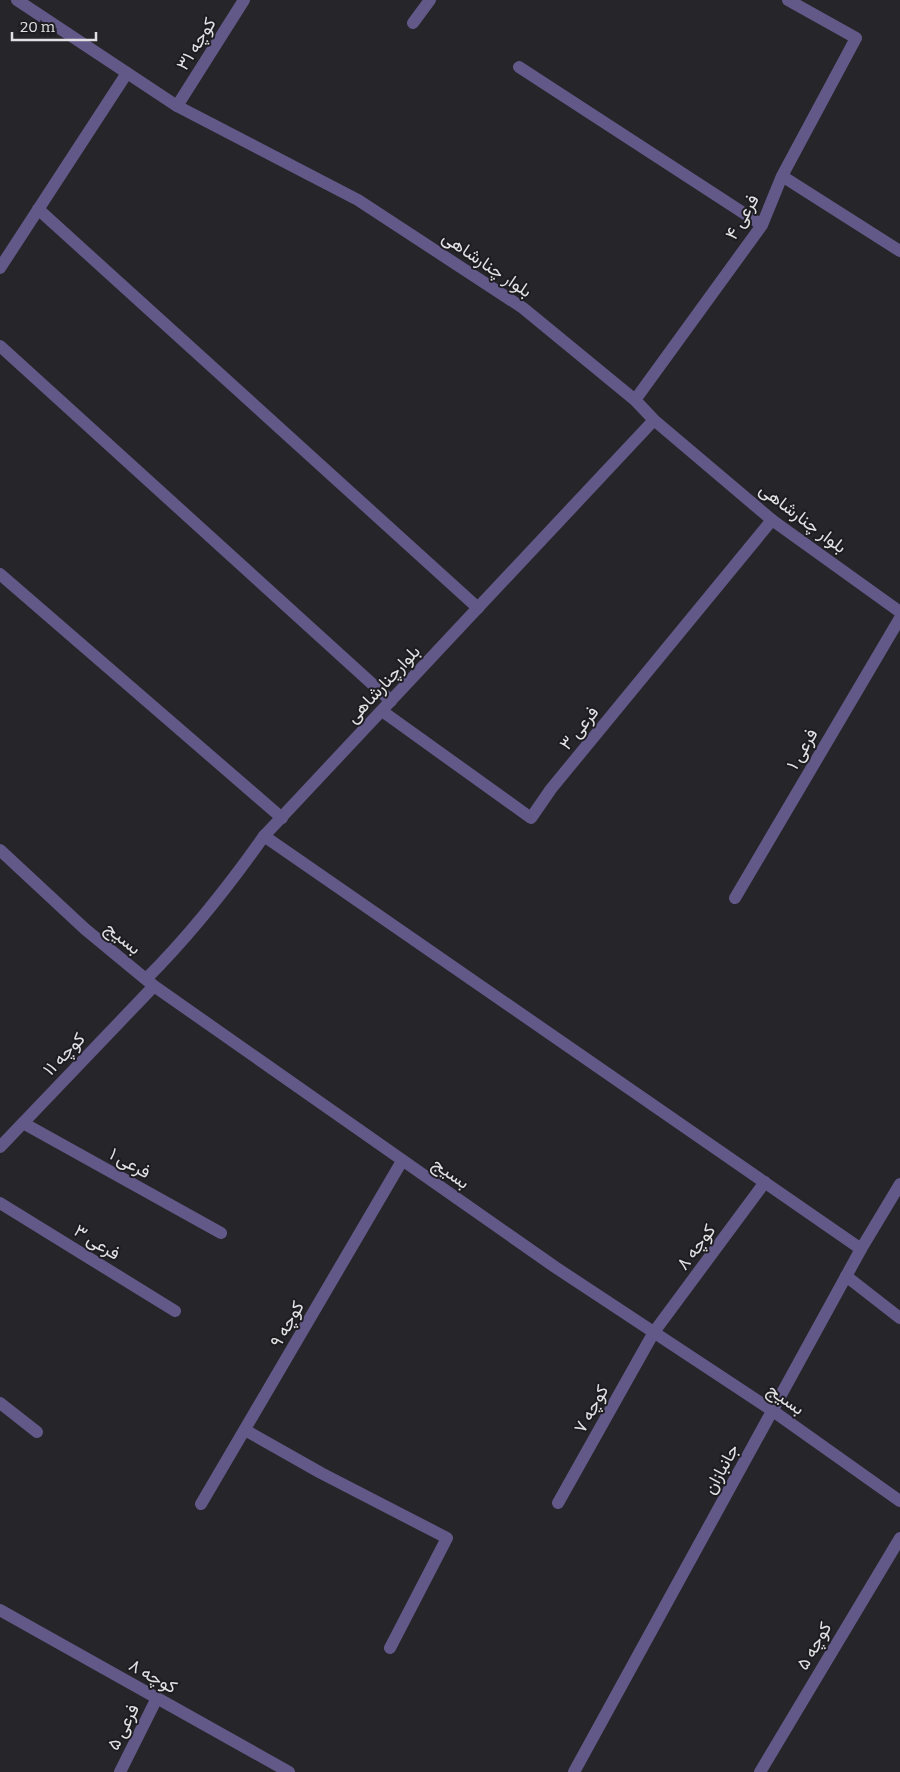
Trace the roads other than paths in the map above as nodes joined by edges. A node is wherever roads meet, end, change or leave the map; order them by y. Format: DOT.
graph roads {
  1 [pos="16,0"];
  2 [pos="244,0"];
  3 [pos="430,0"];
  4 [pos="788,0"];
  5 [pos="413,23"];
  6 [pos="519,67"];
  7 [pos="127,73"];
  8 [pos="177,106"];
  9 [pos="782,176"];
  10 [pos="38,209"];
  11 [pos="762,225"];
  12 [pos="900,251"];
  13 [pos="0,268"];
  14 [pos="0,346"];
  15 [pos="635,400"];
  16 [pos="654,420"];
  17 [pos="772,520"];
  18 [pos="0,574"];
  19 [pos="478,608"];
  20 [pos="900,612"];
  21 [pos="900,618"];
  22 [pos="391,701"];
  23 [pos="382,711"];
  24 [pos="282,818"];
  25 [pos="264,836"];
  26 [pos="0,850"];
  27 [pos="735,898"];
  28 [pos="150,982"];
  29 [pos="23,1123"];
  30 [pos="0,1146"];
  31 [pos="402,1161"];
  32 [pos="765,1182"];
  33 [pos="900,1184"];
  34 [pos="0,1203"];
  35 [pos="221,1233"];
  36 [pos="862,1248"];
  37 [pos="846,1276"];
  38 [pos="175,1311"];
  39 [pos="900,1318"];
  40 [pos="654,1332"];
  41 [pos="0,1403"];
  42 [pos="773,1411"];
  43 [pos="244,1430"];
  44 [pos="37,1432"];
  45 [pos="900,1501"];
  46 [pos="558,1503"];
  47 [pos="201,1504"];
  48 [pos="900,1538"];
  49 [pos="2,1615"];
  50 [pos="390,1648"];
  51 [pos="158,1698"];
  52 [pos="283,1770"];
  53 [pos="120,1772"];
  54 [pos="574,1772"];
  55 [pos="760,1772"];
  1 -- 7 [label="street, بلوار چنارشاهی"];
  2 -- 8 [label="street, کوچه ۳۱"];
  3 -- 5 [label="street"];
  4 -- 9 [label="street, فرعی ۴"];
  6 -- 11 [label="street"];
  7 -- 8 [label="street, بلوار چنارشاهی"];
  7 -- 10 [label="street"];
  8 -- 15 [label="street, بلوار چنارشاهی"];
  9 -- 11 [label="street, فرعی ۴"];
  9 -- 12 [label="street"];
  10 -- 13 [label="street"];
  10 -- 19 [label="street"];
  11 -- 15 [label="street, فرعی ۴"];
  14 -- 22 [label="street"];
  15 -- 16 [label="street, بلوار چنارشاهی"];
  16 -- 17 [label="street, بلوار چنارشاهی"];
  16 -- 19 [label="street, بلوارچنارشاهی"];
  17 -- 20 [label="street, بلوار چنارشاهی"];
  17 -- 23 [label="street, فرعی ۳"];
  18 -- 24 [label="street"];
  19 -- 22 [label="street, بلوارچنارشاهی"];
  21 -- 27 [label="street, فرعی ۱"];
  22 -- 23 [label="street, بلوارچنارشاهی"];
  23 -- 24 [label="street, بلوارچنارشاهی"];
  24 -- 25 [label="street, بلوارچنارشاهی"];
  25 -- 28 [label="street, بلوارچنارشاهی"];
  25 -- 32 [label="street"];
  26 -- 28 [label="street, بسیج"];
  28 -- 29 [label="street, کوچه ۱۱"];
  28 -- 31 [label="street, بسیج"];
  29 -- 30 [label="street, کوچه ۱۱"];
  29 -- 35 [label="street, فرعی ۱"];
  31 -- 40 [label="street, بسیج"];
  31 -- 43 [label="street, کوچه ۹"];
  32 -- 36 [label="street"];
  32 -- 40 [label="street, کوچه ۸"];
  33 -- 36 [label="street, جانبازان"];
  34 -- 38 [label="street, فرعی ۳"];
  36 -- 37 [label="street, جانبازان"];
  37 -- 39 [label="street"];
  37 -- 42 [label="street, جانبازان"];
  40 -- 42 [label="street, بسیج"];
  40 -- 46 [label="street, کوچه ۷"];
  41 -- 44 [label="street"];
  42 -- 45 [label="street, بسیج"];
  42 -- 54 [label="street, جانبازان"];
  43 -- 47 [label="street, کوچه ۹"];
  43 -- 50 [label="street"];
  48 -- 55 [label="street, کوچه ۵"];
  49 -- 51 [label="street, کوچه ۸"];
  51 -- 52 [label="street, کوچه ۸"];
  51 -- 53 [label="street, فرعی ۵"];
}
